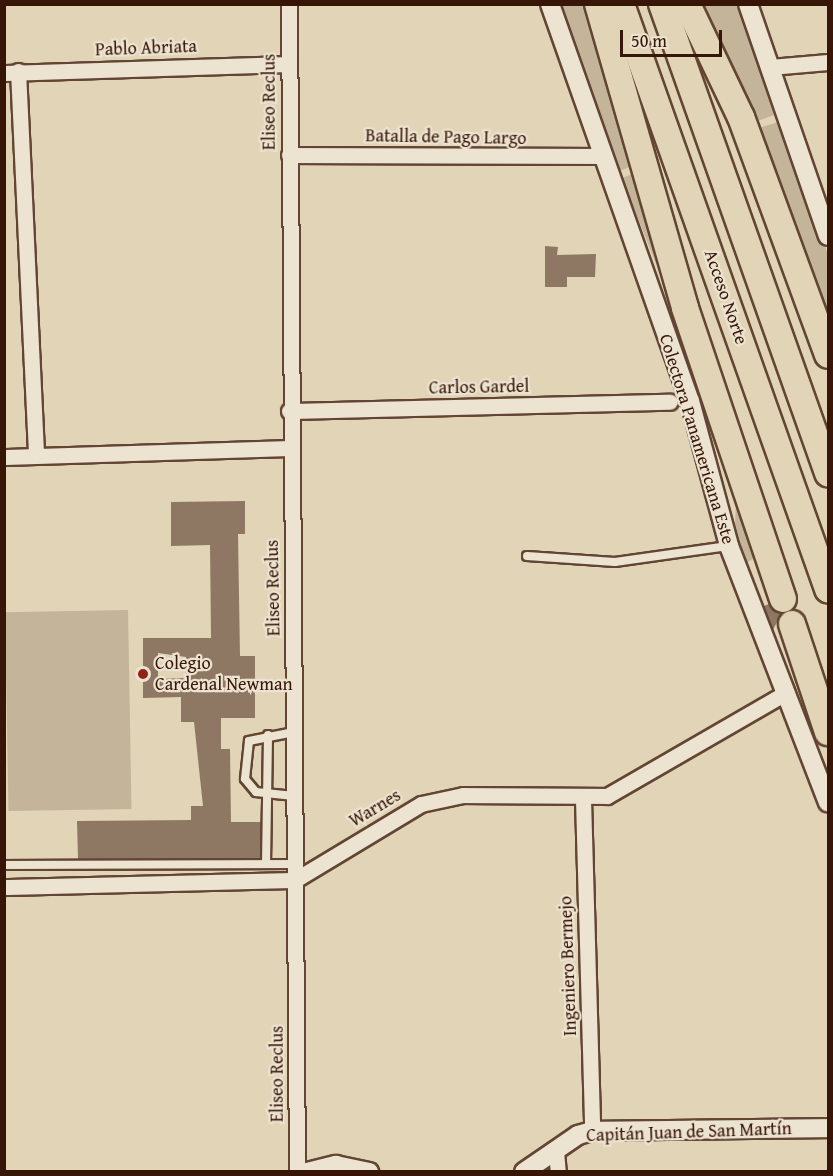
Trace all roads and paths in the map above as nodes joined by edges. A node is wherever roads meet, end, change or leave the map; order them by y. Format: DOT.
graph roads {
  1 [pos="289,4"];
  2 [pos="550,4"];
  3 [pos="598,4"];
  4 [pos="621,4"];
  5 [pos="662,4"];
  6 [pos="687,4"];
  7 [pos="748,4"];
  8 [pos="828,62"];
  9 [pos="289,64"];
  10 [pos="770,67"];
  11 [pos="11,72"];
  12 [pos="289,155"];
  13 [pos="603,156"];
  14 [pos="828,236"];
  15 [pos="828,355"];
  16 [pos="670,402"];
  17 [pos="289,411"];
  18 [pos="290,448"];
  19 [pos="36,456"];
  20 [pos="4,457"];
  21 [pos="828,474"];
  22 [pos="729,546"];
  23 [pos="526,556"];
  24 [pos="828,589"];
  25 [pos="783,599"];
  26 [pos="792,624"];
  27 [pos="782,695"];
  28 [pos="294,732"];
  29 [pos="828,732"];
  30 [pos="268,735"];
  31 [pos="269,796"];
  32 [pos="294,796"];
  33 [pos="583,799"];
  34 [pos="828,803"];
  35 [pos="266,864"];
  36 [pos="295,864"];
  37 [pos="4,865"];
  38 [pos="295,880"];
  39 [pos="4,887"];
  40 [pos="828,1128"];
  41 [pos="592,1131"];
  42 [pos="556,1151"];
  43 [pos="297,1172"];
  44 [pos="307,1172"];
  45 [pos="369,1172"];
  46 [pos="524,1172"];
  47 [pos="558,1172"];
  1 -- 9 [label="street, Eliseo Reclus"];
  2 -- 13 [label="street, Colectora Panamericana Este"];
  3 -- 25 [label="highway"];
  4 -- 24 [label="highway, Acceso Norte"];
  5 -- 21 [label="highway, Acceso Norte"];
  6 -- 15 [label="highway"];
  7 -- 10 [label="street"];
  8 -- 10 [label="street"];
  9 -- 11 [label="street, Pablo Abriata"];
  9 -- 12 [label="street, Eliseo Reclus"];
  10 -- 14 [label="street"];
  11 -- 19 [label="street"];
  12 -- 13 [label="street, Batalla de Pago Largo"];
  12 -- 17 [label="street, Eliseo Reclus"];
  13 -- 22 [label="street, Colectora Panamericana Este"];
  16 -- 17 [label="street, Carlos Gardel"];
  17 -- 18 [label="street, Eliseo Reclus"];
  18 -- 19 [label="street"];
  18 -- 28 [label="street, Eliseo Reclus"];
  19 -- 20 [label="street"];
  22 -- 23 [label="lane"];
  22 -- 27 [label="street, Colectora Panamericana Este"];
  26 -- 29 [label="highway"];
  27 -- 33 [label="street, Warnes"];
  27 -- 34 [label="street, Colectora Panamericana Este"];
  28 -- 30 [label="lane"];
  28 -- 32 [label="street, Eliseo Reclus"];
  30 -- 31 [label="lane"];
  30 -- 31 [label="lane"];
  31 -- 32 [label="lane"];
  31 -- 35 [label="lane"];
  32 -- 36 [label="street, Eliseo Reclus"];
  33 -- 38 [label="street, Warnes"];
  33 -- 41 [label="street, Ingeniero Bermejo"];
  35 -- 36 [label="lane"];
  35 -- 37 [label="lane"];
  36 -- 38 [label="street, Eliseo Reclus"];
  38 -- 39 [label="street, Warnes"];
  38 -- 43 [label="street, Eliseo Reclus"];
  40 -- 41 [label="street, Capitán Juan de San Martín"];
  41 -- 42 [label="street, Capitán Juan de San Martín"];
  42 -- 46 [label="street, Capitán Juan de San Martín"];
  42 -- 47 [label="street"];
  44 -- 45 [label="street"];
}
